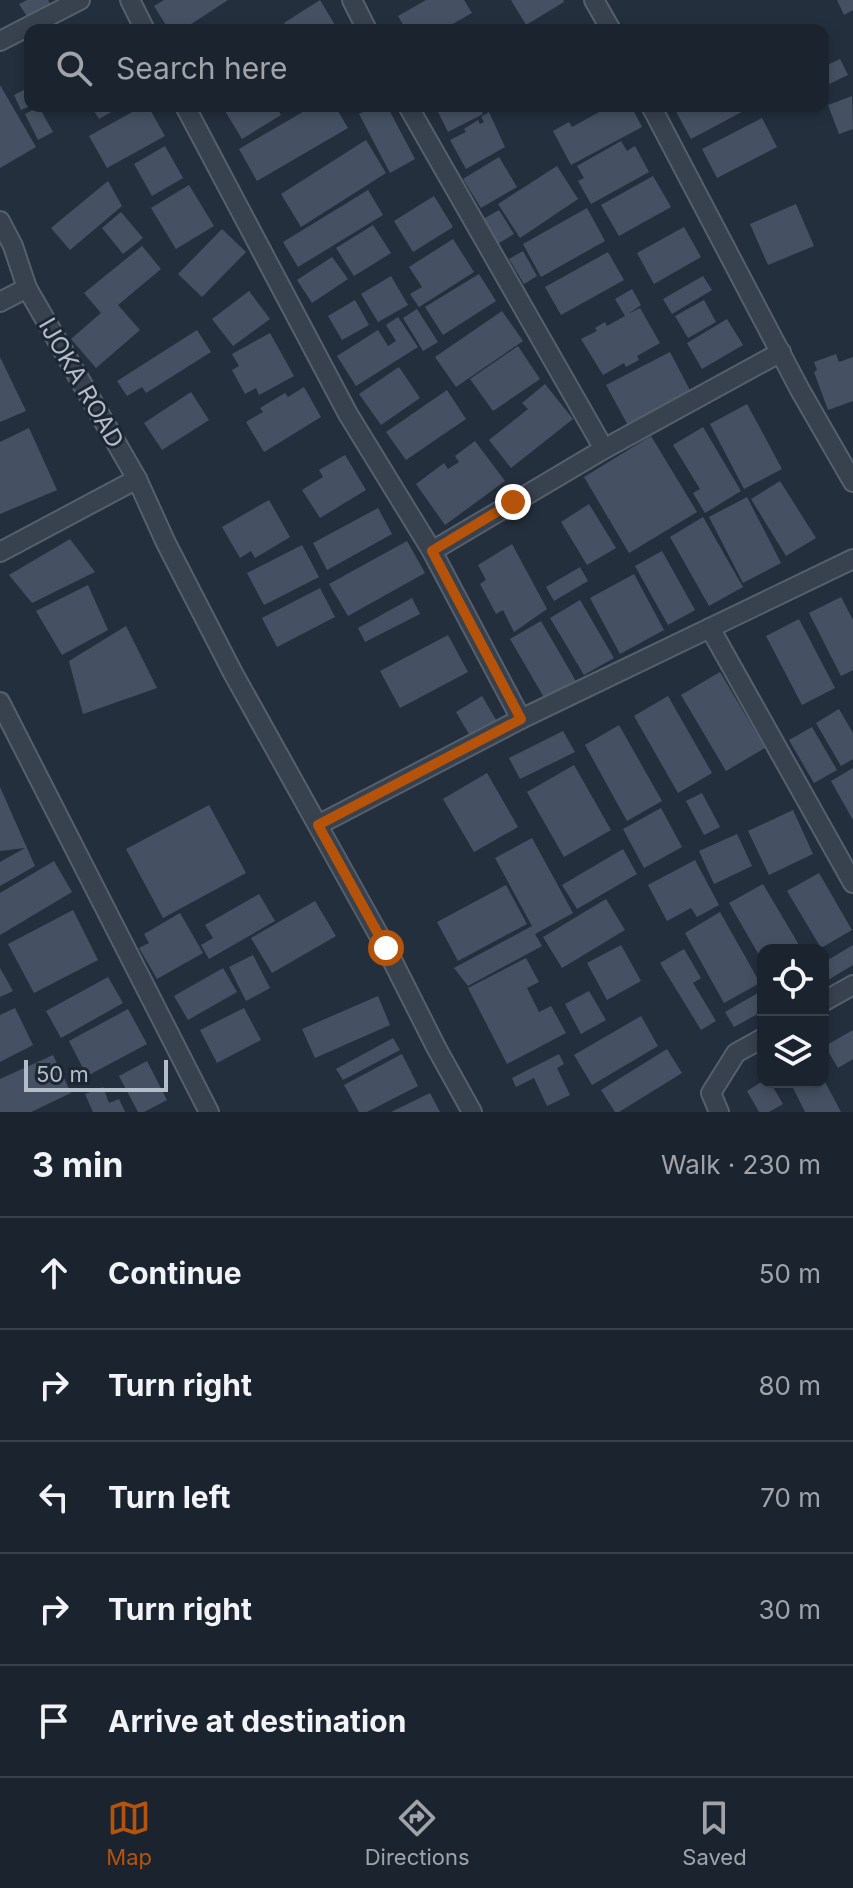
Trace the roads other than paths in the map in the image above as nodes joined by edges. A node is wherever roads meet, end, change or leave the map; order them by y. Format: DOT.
graph roads {
  1 [pos="80,0"];
  2 [pos="130,0"];
  3 [pos="352,0"];
  4 [pos="594,0"];
  5 [pos="33,24"];
  6 [pos="142,24"];
  7 [pos="364,24"];
  8 [pos="608,24"];
  9 [pos="24,29"];
  10 [pos="0,41"];
  11 [pos="188,112"];
  12 [pos="411,112"];
  13 [pos="654,112"];
  14 [pos="0,221"];
  15 [pos="27,288"];
  16 [pos="0,302"];
  17 [pos="781,352"];
  18 [pos="604,449"];
  19 [pos="137,479"];
  20 [pos="853,482"];
  21 [pos="432,551"];
  22 [pos="0,552"];
  23 [pos="853,559"];
  24 [pos="710,628"];
  25 [pos="0,702"];
  26 [pos="521,719"];
  27 [pos="318,825"];
  28 [pos="853,883"];
  29 [pos="853,985"];
  30 [pos="829,999"];
  31 [pos="757,1041"];
  32 [pos="209,1112"];
  33 [pos="472,1112"];
  34 [pos="719,1112"];
  1 -- 5 [label="street"];
  2 -- 6 [label="street"];
  3 -- 7 [label="street"];
  4 -- 8 [label="street"];
  9 -- 10 [label="street"];
  11 -- 21 [label="street"];
  12 -- 18 [label="street"];
  13 -- 17 [label="street"];
  14 -- 15 [label="street, IJOKA ROAD"];
  15 -- 16 [label="street"];
  15 -- 19 [label="street, IJOKA ROAD"];
  17 -- 18 [label="street"];
  17 -- 20 [label="street"];
  18 -- 21 [label="street"];
  19 -- 22 [label="street"];
  19 -- 27 [label="street, IJOKA ROAD"];
  21 -- 26 [label="street"];
  23 -- 24 [label="street"];
  24 -- 26 [label="street"];
  24 -- 28 [label="street"];
  25 -- 32 [label="street"];
  26 -- 27 [label="street"];
  27 -- 33 [label="street, IJOKA ROAD"];
  29 -- 30 [label="street"];
  31 -- 34 [label="street"];
}
